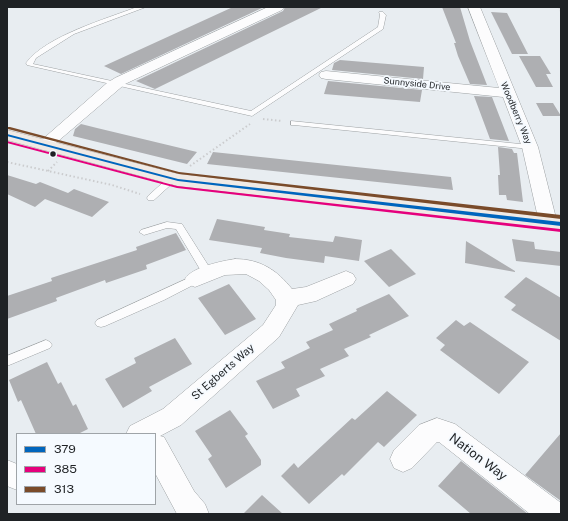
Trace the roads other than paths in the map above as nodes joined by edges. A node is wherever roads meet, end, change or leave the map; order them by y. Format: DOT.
graph roads {
  1 [pos="143,7"];
  2 [pos="278,7"];
  3 [pos="474,7"];
  4 [pos="381,13"];
  5 [pos="326,75"];
  6 [pos="116,84"];
  7 [pos="507,93"];
  8 [pos="294,123"];
  9 [pos="7,135"];
  10 [pos="44,145"];
  11 [pos="530,147"];
  12 [pos="174,179"];
  13 [pos="151,198"];
  14 [pos="554,223"];
  15 [pos="144,232"];
  16 [pos="202,276"];
  17 [pos="346,279"];
  18 [pos="287,298"];
  19 [pos="101,324"];
  20 [pos="46,345"];
  21 [pos="7,361"];
  22 [pos="151,433"];
  23 [pos="156,452"];
  24 [pos="403,459"];
  25 [pos="194,514"];
  26 [pos="553,514"];
  1 -- 6 [label="lane"];
  2 -- 6 [label="street"];
  3 -- 7 [label="street, Woodberry Way"];
  4 -- 6 [label="lane"];
  5 -- 7 [label="street, Sunnyside Drive"];
  6 -- 10 [label="street"];
  7 -- 11 [label="street, Woodberry Way"];
  8 -- 11 [label="lane"];
  9 -- 10 [label="main road"];
  10 -- 12 [label="main road"];
  11 -- 14 [label="street, Woodberry Way"];
  12 -- 13 [label="lane"];
  12 -- 14 [label="main road"];
  15 -- 16 [label="lane"];
  16 -- 18 [label="street"];
  16 -- 19 [label="lane"];
  17 -- 18 [label="street"];
  18 -- 22 [label="street, St Egberts Way"];
  20 -- 21 [label="lane"];
  23 -- 25 [label="street, St Egberts Way"];
  24 -- 26 [label="street, Nation Way"];
}
